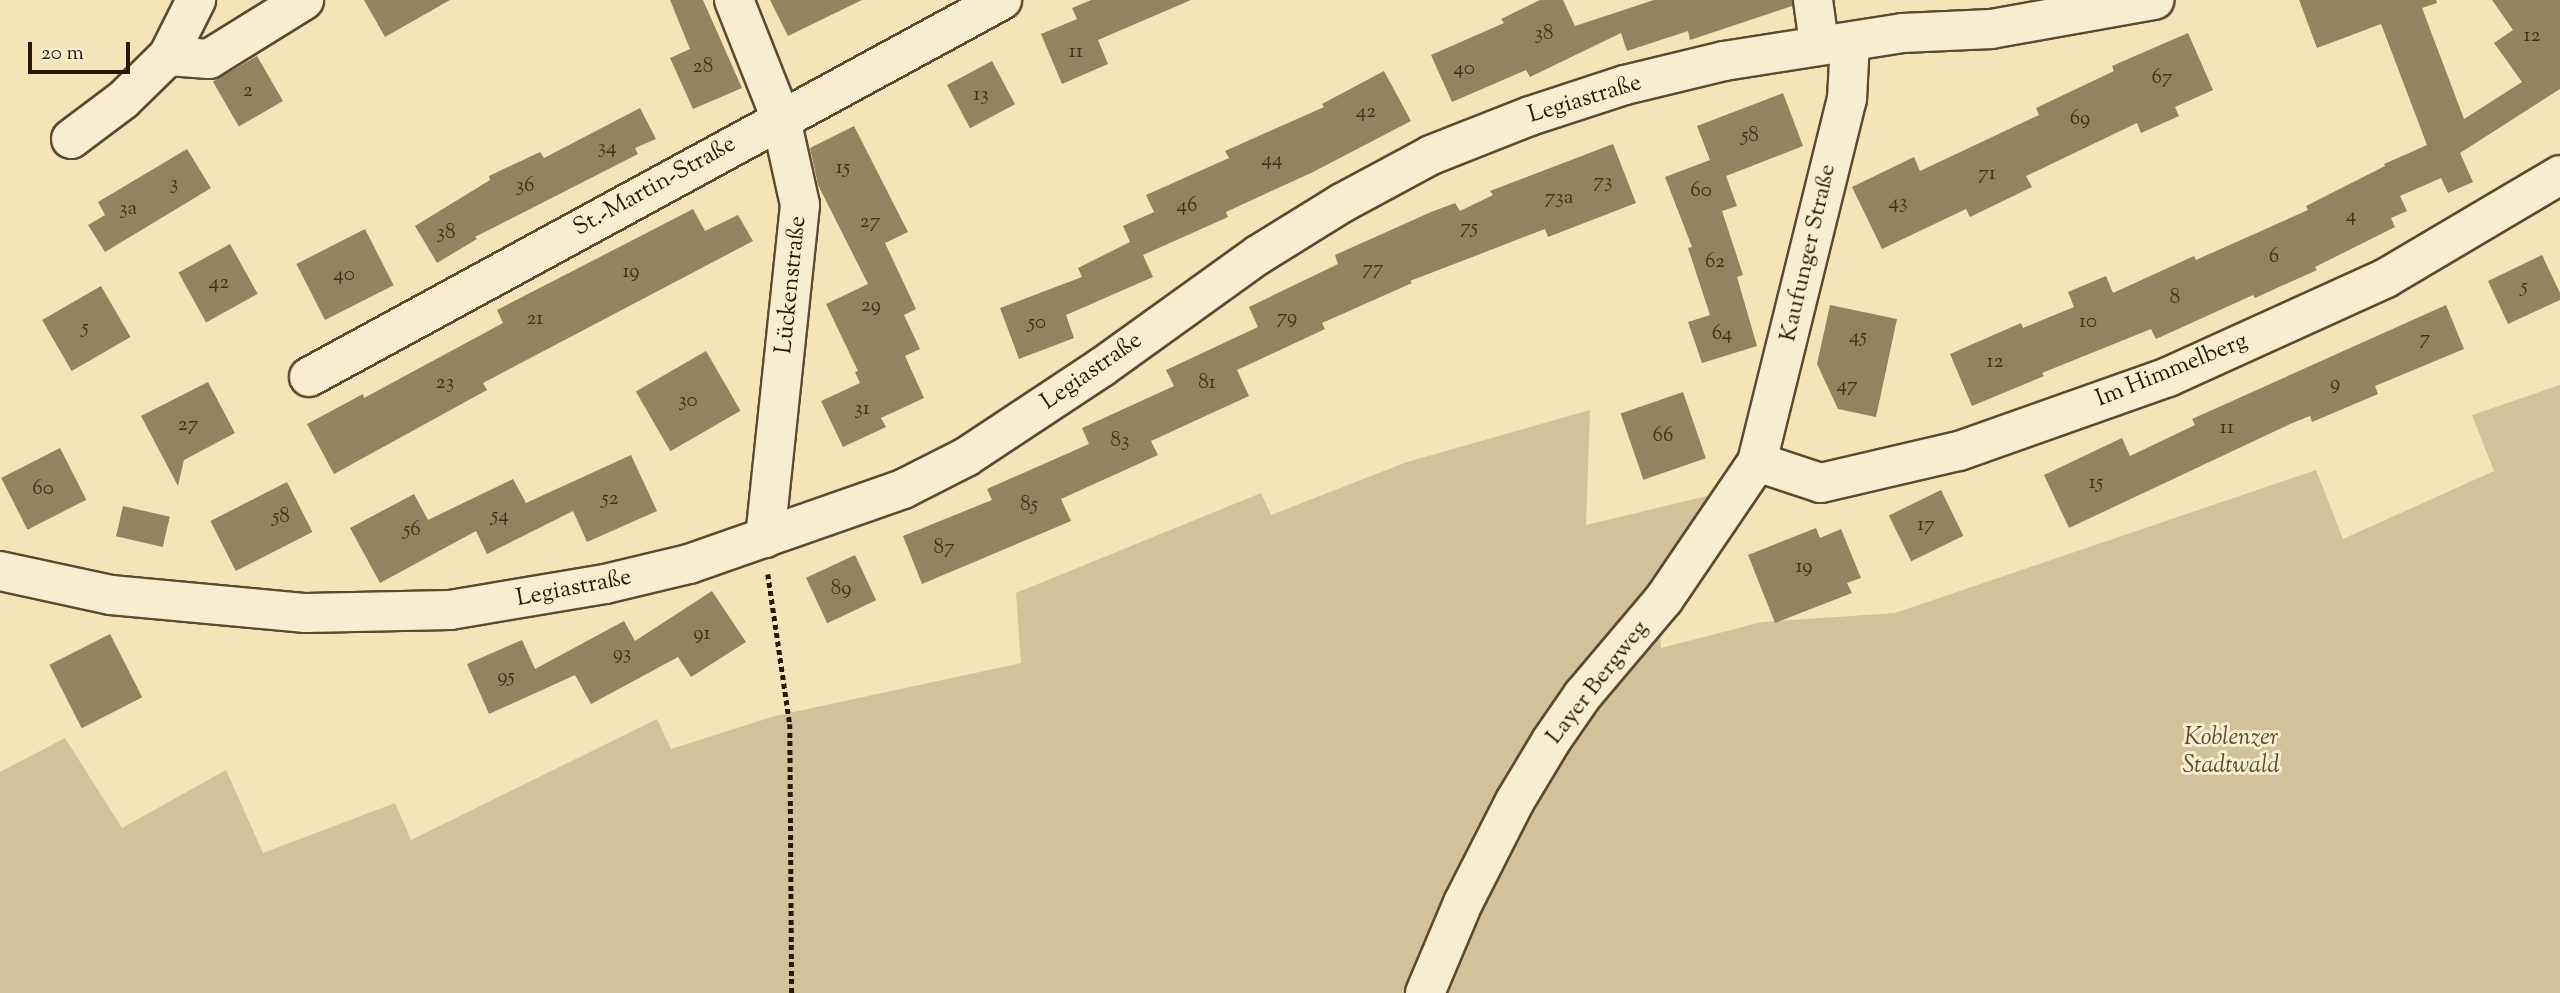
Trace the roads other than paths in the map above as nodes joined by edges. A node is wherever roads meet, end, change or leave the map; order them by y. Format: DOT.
graph roads {
  1 [pos="196,0"];
  2 [pos="304,0"];
  3 [pos="734,0"];
  4 [pos="1002,0"];
  5 [pos="1813,0"];
  6 [pos="2154,0"];
  7 [pos="1908,17"];
  8 [pos="1835,43"];
  9 [pos="168,56"];
  10 [pos="781,119"];
  11 [pos="71,139"];
  12 [pos="2560,175"];
  13 [pos="309,377"];
  14 [pos="1757,462"];
  15 [pos="765,538"];
  16 [pos="0,571"];
  17 [pos="1425,993"];
  1 -- 9 [label="street"];
  2 -- 9 [label="street"];
  3 -- 10 [label="street, Lückenstraße"];
  4 -- 10 [label="street, St.-Martin-Straße"];
  5 -- 8 [label="street, Kaufunger Straße"];
  6 -- 7 [label="street, Legiastraße"];
  7 -- 8 [label="street, Legiastraße"];
  8 -- 14 [label="street, Kaufunger Straße"];
  8 -- 15 [label="street, Legiastraße"];
  9 -- 11 [label="street"];
  10 -- 13 [label="street, St.-Martin-Straße"];
  10 -- 15 [label="street, Lückenstraße"];
  12 -- 14 [label="street, Im Himmelberg"];
  14 -- 17 [label="street, Layer Bergweg"];
  15 -- 16 [label="street, Legiastraße"];
}
